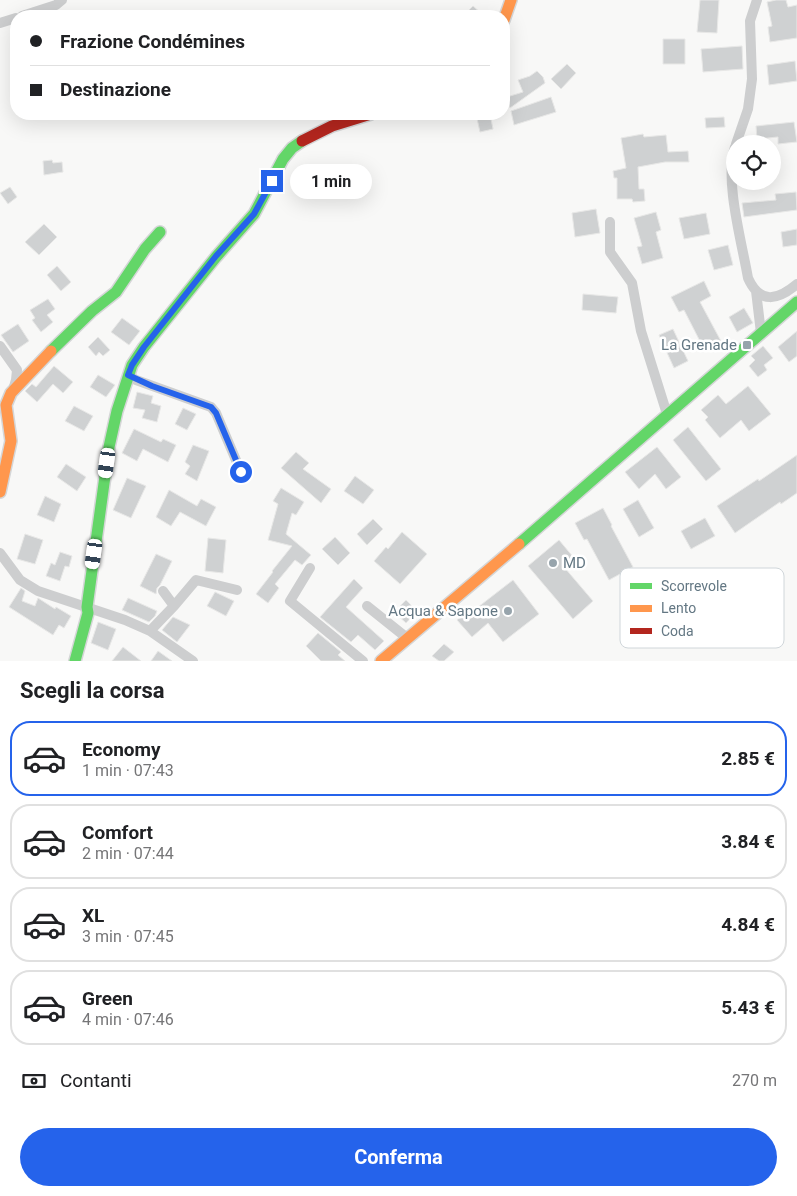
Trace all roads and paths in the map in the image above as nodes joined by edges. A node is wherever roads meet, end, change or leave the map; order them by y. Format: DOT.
graph roads {
  1 [pos="62,0"];
  2 [pos="757,0"];
  3 [pos="41,10"];
  4 [pos="352,120"];
  5 [pos="739,135"];
  6 [pos="733,190"];
  7 [pos="610,222"];
  8 [pos="160,232"];
  9 [pos="797,284"];
  10 [pos="756,291"];
  11 [pos="797,302"];
  12 [pos="761,333"];
  13 [pos="0,346"];
  14 [pos="128,375"];
  15 [pos="11,393"];
  16 [pos="667,414"];
  17 [pos="241,472"];
  18 [pos="0,492"];
  19 [pos="0,553"];
  20 [pos="310,568"];
  21 [pos="237,590"];
  22 [pos="163,591"];
  23 [pos="174,606"];
  24 [pos="367,606"];
  25 [pos="87,607"];
  26 [pos="150,631"];
  27 [pos="408,638"];
  28 [pos="75,661"];
  29 [pos="193,661"];
  30 [pos="363,661"];
  31 [pos="381,661"];
  1 -- 3 [label="street"];
  2 -- 5 [label="street"];
  4 -- 14 [label="street"];
  6 -- 10 [label="street"];
  7 -- 16 [label="street"];
  8 -- 15 [label="street"];
  9 -- 10 [label="street"];
  10 -- 12 [label="street"];
  11 -- 12 [label="street"];
  12 -- 16 [label="street"];
  13 -- 15 [label="street"];
  14 -- 17 [label="street"];
  14 -- 25 [label="street"];
  15 -- 18 [label="street"];
  16 -- 27 [label="street"];
  19 -- 25 [label="street"];
  20 -- 30 [label="street"];
  21 -- 23 [label="street"];
  22 -- 23 [label="street"];
  23 -- 26 [label="street"];
  24 -- 27 [label="street"];
  25 -- 26 [label="street"];
  25 -- 28 [label="street"];
  26 -- 29 [label="street"];
  27 -- 31 [label="street"];
}
